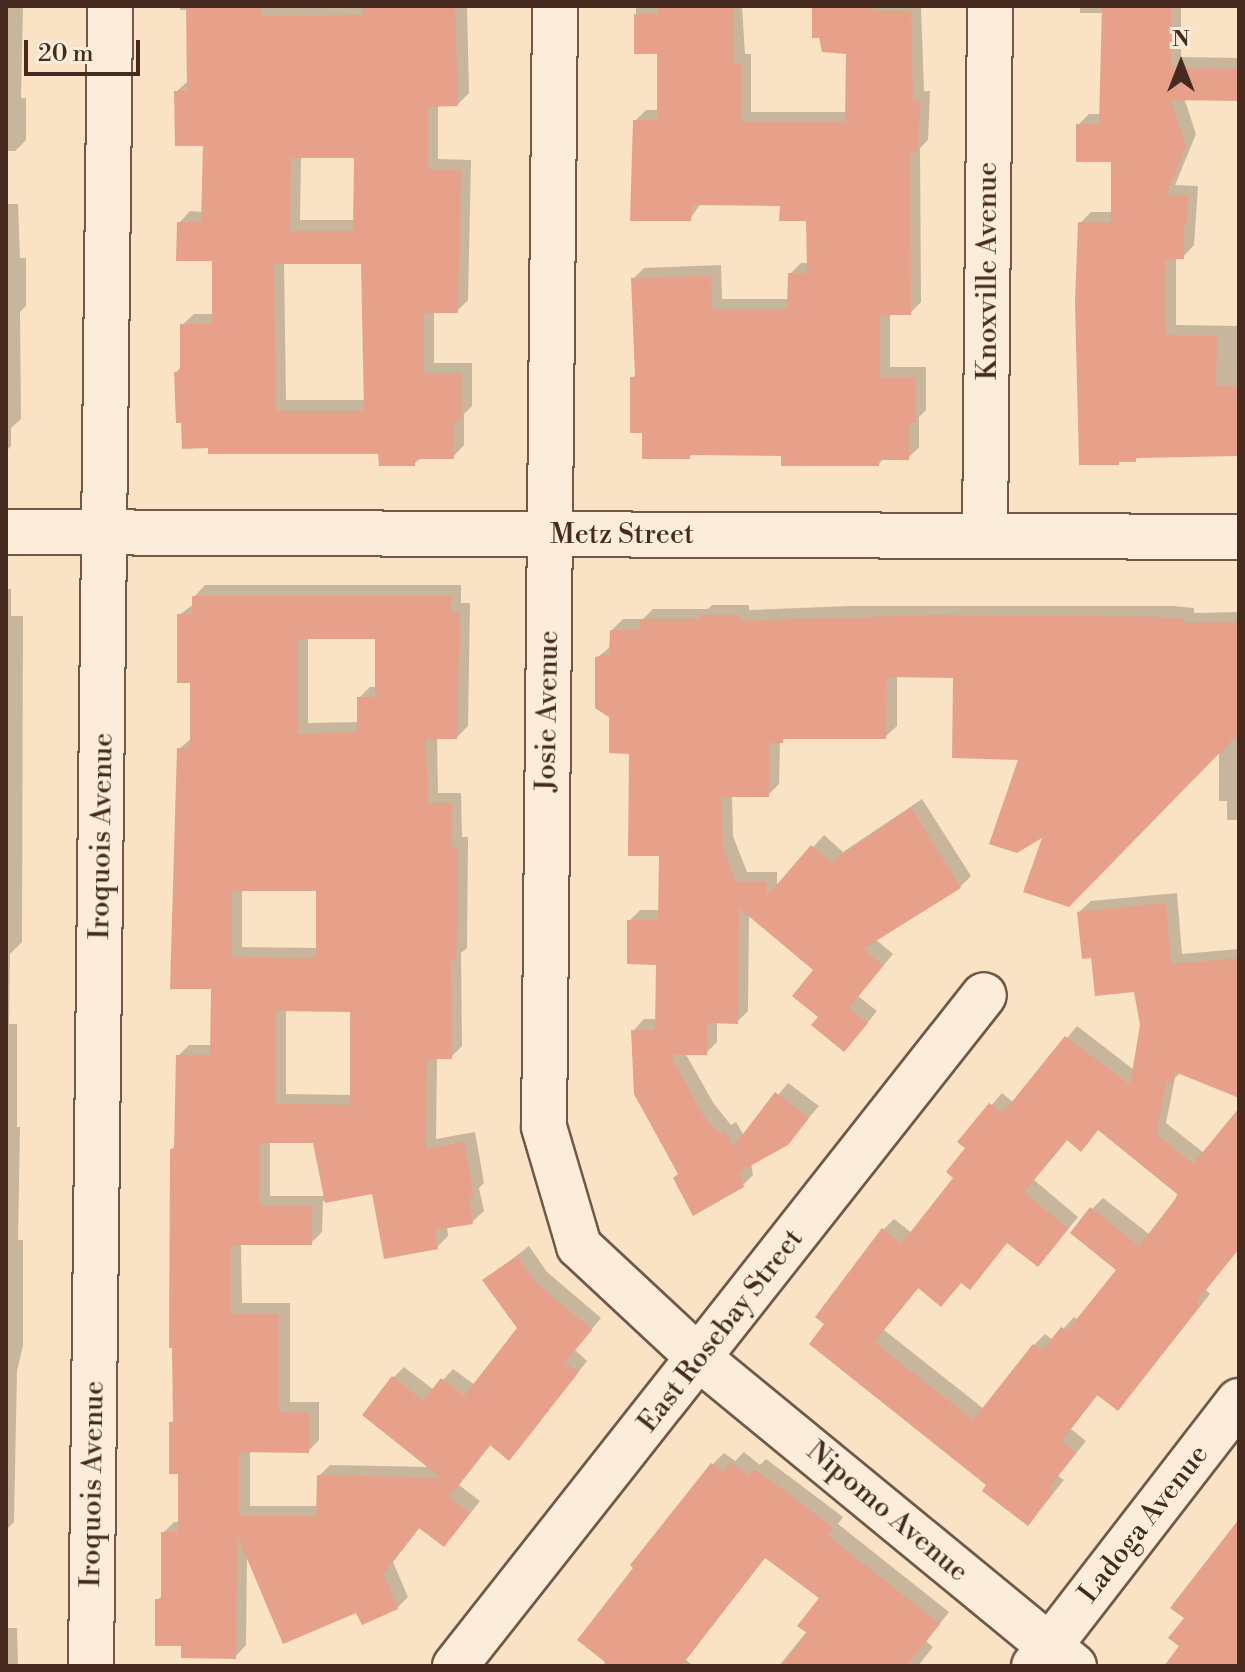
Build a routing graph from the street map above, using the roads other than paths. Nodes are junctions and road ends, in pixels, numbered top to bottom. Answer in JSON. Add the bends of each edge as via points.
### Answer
{"nodes":[{"id":1,"x":110,"y":6,"type":"edge"},
{"id":2,"x":555,"y":6,"type":"edge"},
{"id":3,"x":990,"y":6,"type":"edge"},
{"id":4,"x":6,"y":532,"type":"edge"},
{"id":5,"x":106,"y":533,"type":"junction"},
{"id":6,"x":550,"y":534,"type":"junction"},
{"id":7,"x":985,"y":536,"type":"junction"},
{"id":8,"x":1239,"y":537,"type":"edge"},
{"id":9,"x":984,"y":995,"type":"dead end"},
{"id":10,"x":700,"y":1359,"type":"junction"},
{"id":11,"x":1239,"y":1401,"type":"edge"},
{"id":12,"x":1053,"y":1659,"type":"edge"},
{"id":13,"x":91,"y":1666,"type":"edge"},
{"id":14,"x":455,"y":1666,"type":"edge"}],
"edges":[{"from":1,"to":5,"type":"street","name":"Iroquois Avenue"},
{"from":2,"to":6,"type":"street","name":"Josie Avenue"},
{"from":3,"to":7,"type":"street","name":"Knoxville Avenue"},
{"from":4,"to":5,"type":"street","name":"Metz Street"},
{"from":5,"to":6,"type":"street","name":"Metz Street"},
{"from":5,"to":13,"type":"street","name":"Iroquois Avenue"},
{"from":6,"to":7,"type":"street","name":"Metz Street"},
{"from":6,"to":10,"type":"street","name":"Josie Avenue","via":[[544,1127],[579,1246]]},
{"from":7,"to":8,"type":"street","name":"Metz Street"},
{"from":9,"to":10,"type":"street","name":"East Rosebay Street"},
{"from":10,"to":12,"type":"street","name":"Nipomo Avenue"},
{"from":10,"to":14,"type":"street","name":"East Rosebay Street"},
{"from":11,"to":12,"type":"street","name":"Ladoga Avenue"}]}
